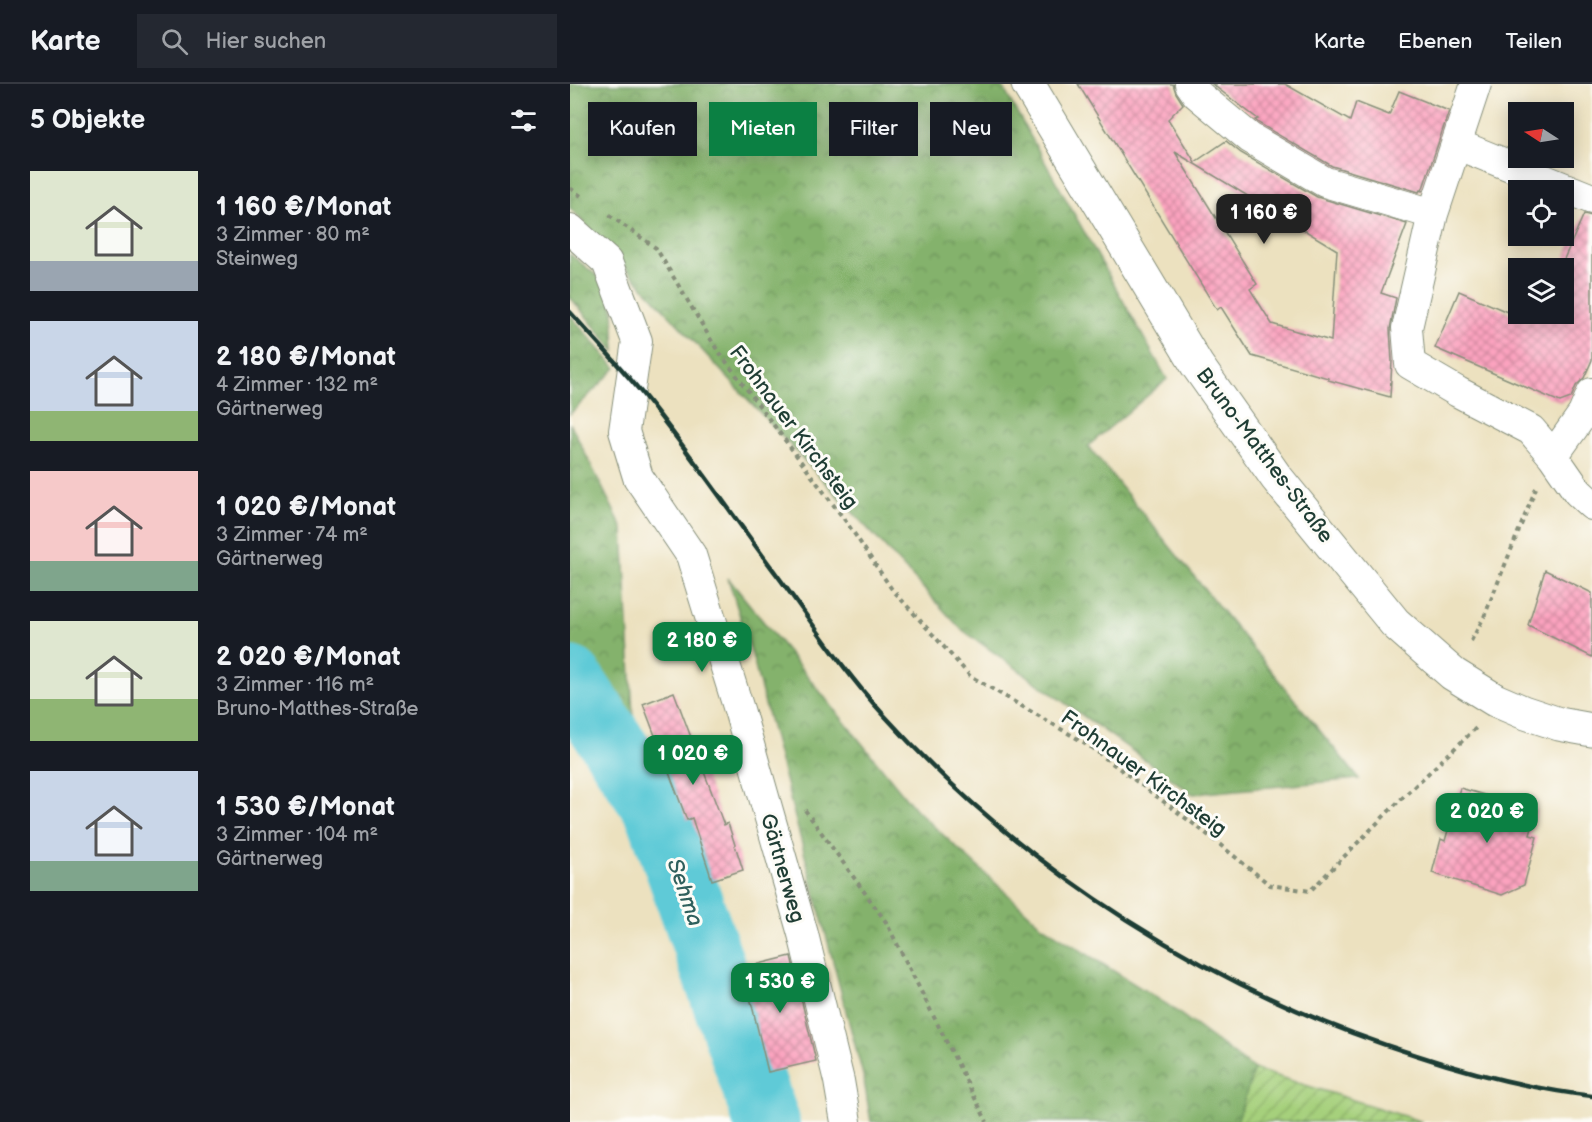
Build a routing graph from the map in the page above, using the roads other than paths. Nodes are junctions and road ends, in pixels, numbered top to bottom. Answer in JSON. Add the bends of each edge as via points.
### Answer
{"nodes":[{"id":1,"x":1028,"y":84,"type":"edge"},
{"id":2,"x":1190,"y":84,"type":"edge"},
{"id":3,"x":1476,"y":84,"type":"edge"},
{"id":4,"x":1456,"y":144,"type":"junction"},
{"id":5,"x":1592,"y":199,"type":"edge"},
{"id":6,"x":1433,"y":214,"type":"junction"},
{"id":7,"x":570,"y":229,"type":"edge"},
{"id":8,"x":1592,"y":393,"type":"edge"},
{"id":9,"x":1553,"y":456,"type":"junction"},
{"id":10,"x":1592,"y":504,"type":"edge"},
{"id":11,"x":1592,"y":730,"type":"edge"},
{"id":12,"x":846,"y":1122,"type":"edge"}],
"edges":[{"from":1,"to":11,"type":"main road","name":"Bruno-Matthes-Straße","via":[[1197,365],[1276,477],[1395,623],[1453,674],[1495,700],[1559,724]]},
{"from":2,"to":6,"type":"street","via":[[1250,138],[1325,182]]},
{"from":3,"to":4,"type":"street"},
{"from":4,"to":5,"type":"street"},
{"from":4,"to":6,"type":"street"},
{"from":6,"to":9,"type":"street","via":[[1407,328],[1410,364],[1531,430]]},
{"from":7,"to":12,"type":"street","name":"Gärtnerweg","via":[[607,262],[637,341],[624,430],[638,477],[691,555],[802,934]]},
{"from":8,"to":9,"type":"street","via":[[1583,414]]},
{"from":9,"to":10,"type":"street","via":[[1578,492]]}]}
